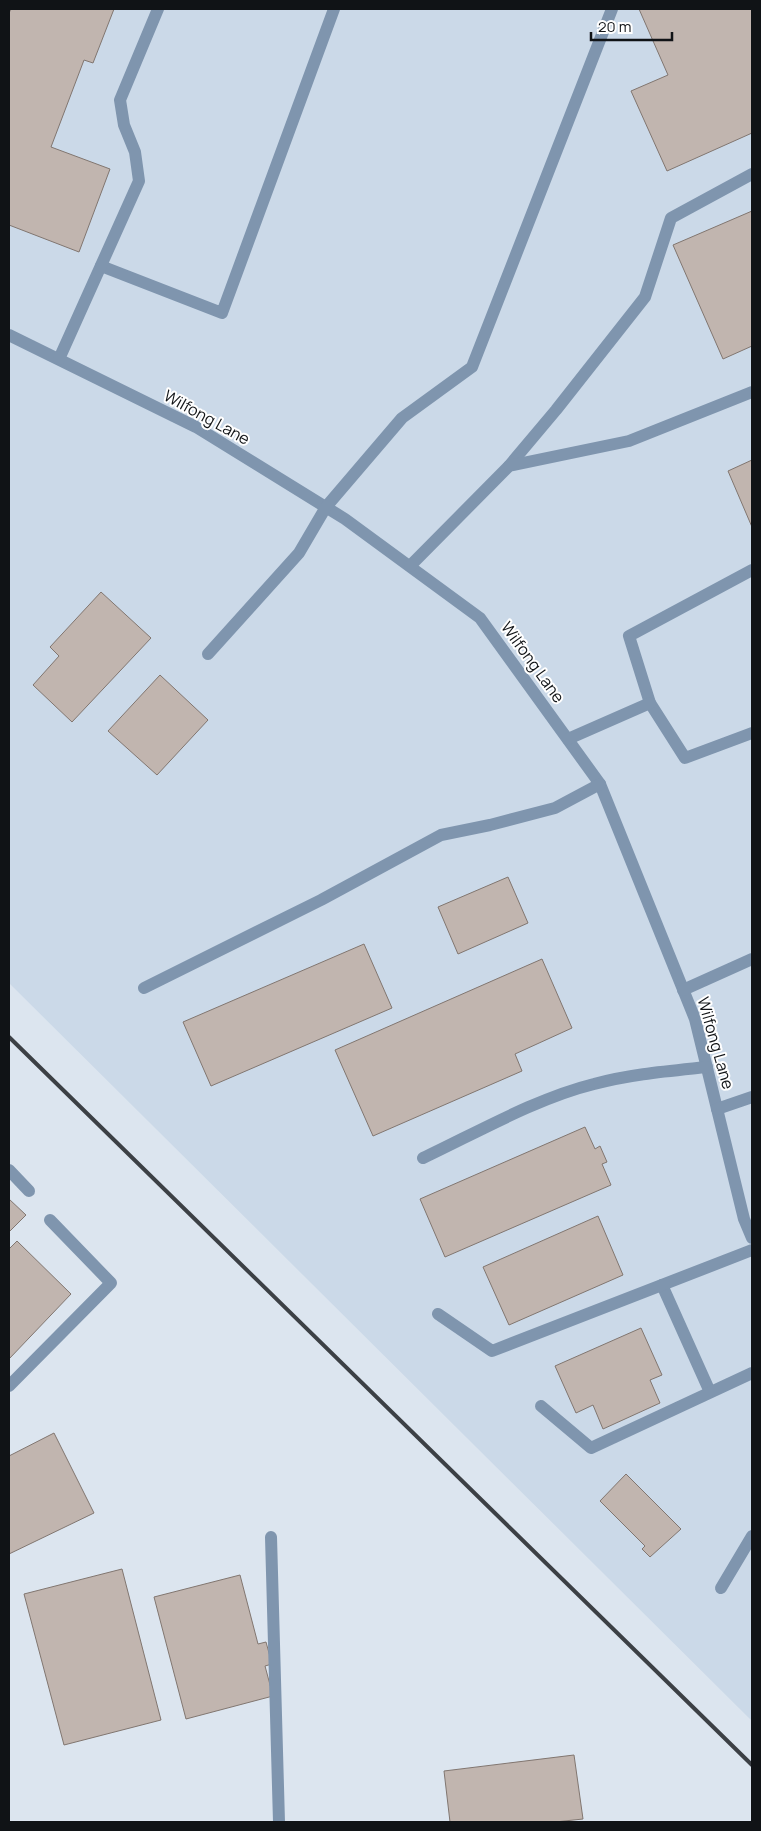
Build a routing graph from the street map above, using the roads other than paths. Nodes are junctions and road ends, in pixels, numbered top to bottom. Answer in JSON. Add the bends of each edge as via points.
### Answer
{"nodes":[{"id":1,"x":158,"y":9,"type":"edge"},
{"id":2,"x":334,"y":9,"type":"edge"},
{"id":3,"x":612,"y":9,"type":"edge"},
{"id":4,"x":752,"y":174,"type":"edge"},
{"id":5,"x":101,"y":266,"type":"junction"},
{"id":6,"x":9,"y":335,"type":"edge"},
{"id":7,"x":58,"y":359,"type":"junction"},
{"id":8,"x":752,"y":392,"type":"edge"},
{"id":9,"x":509,"y":466,"type":"junction"},
{"id":10,"x":326,"y":507,"type":"junction"},
{"id":11,"x":410,"y":566,"type":"junction"},
{"id":12,"x":752,"y":570,"type":"edge"},
{"id":13,"x":208,"y":654,"type":"dead end"},
{"id":14,"x":650,"y":703,"type":"junction"},
{"id":15,"x":752,"y":733,"type":"edge"},
{"id":16,"x":568,"y":739,"type":"junction"},
{"id":17,"x":600,"y":784,"type":"junction"},
{"id":18,"x":752,"y":959,"type":"edge"},
{"id":19,"x":144,"y":988,"type":"dead end"},
{"id":20,"x":683,"y":990,"type":"junction"},
{"id":21,"x":707,"y":1066,"type":"junction"},
{"id":22,"x":752,"y":1096,"type":"edge"},
{"id":23,"x":717,"y":1109,"type":"junction"},
{"id":24,"x":423,"y":1158,"type":"dead end"},
{"id":25,"x":9,"y":1170,"type":"edge"},
{"id":26,"x":29,"y":1191,"type":"dead end"},
{"id":27,"x":50,"y":1220,"type":"dead end"},
{"id":28,"x":752,"y":1238,"type":"edge"},
{"id":29,"x":752,"y":1250,"type":"edge"},
{"id":30,"x":662,"y":1285,"type":"junction"},
{"id":31,"x":438,"y":1314,"type":"dead end"},
{"id":32,"x":752,"y":1373,"type":"edge"},
{"id":33,"x":9,"y":1386,"type":"edge"},
{"id":34,"x":710,"y":1392,"type":"junction"},
{"id":35,"x":541,"y":1406,"type":"dead end"},
{"id":36,"x":752,"y":1536,"type":"edge"},
{"id":37,"x":271,"y":1537,"type":"dead end"},
{"id":38,"x":721,"y":1588,"type":"dead end"},
{"id":39,"x":279,"y":1822,"type":"edge"}],
"edges":[{"from":1,"to":5,"type":"street","via":[[120,100],[124,125],[135,152],[139,181]]},
{"from":2,"to":5,"type":"street","via":[[222,313]]},
{"from":3,"to":10,"type":"street","via":[[472,368],[402,418]]},
{"from":4,"to":9,"type":"street","via":[[671,218],[645,297]]},
{"from":5,"to":7,"type":"street"},
{"from":6,"to":7,"type":"street","name":"Wilfong Lane"},
{"from":7,"to":10,"type":"street","name":"Wilfong Lane","via":[[196,427]]},
{"from":8,"to":9,"type":"street","via":[[629,441]]},
{"from":9,"to":11,"type":"street"},
{"from":10,"to":11,"type":"street","name":"Wilfong Lane"},
{"from":10,"to":13,"type":"street","via":[[299,553]]},
{"from":11,"to":16,"type":"street","name":"Wilfong Lane","via":[[480,618]]},
{"from":12,"to":14,"type":"street","via":[[629,636]]},
{"from":14,"to":15,"type":"street","via":[[684,758]]},
{"from":14,"to":16,"type":"street"},
{"from":16,"to":17,"type":"street","name":"Wilfong Lane"},
{"from":17,"to":19,"type":"street","via":[[556,808],[441,835],[321,900]]},
{"from":17,"to":20,"type":"street","name":"Wilfong Lane"},
{"from":18,"to":20,"type":"street"},
{"from":20,"to":21,"type":"street","name":"Wilfong Lane","via":[[695,1019]]},
{"from":21,"to":23,"type":"street","name":"Wilfong Lane"},
{"from":21,"to":24,"type":"street","via":[[639,1074],[592,1084],[539,1104]]},
{"from":22,"to":23,"type":"street"},
{"from":23,"to":28,"type":"street","name":"Wilfong Lane"},
{"from":25,"to":26,"type":"street"},
{"from":27,"to":33,"type":"street","via":[[111,1283]]},
{"from":29,"to":30,"type":"street"},
{"from":30,"to":31,"type":"street","via":[[492,1351]]},
{"from":30,"to":34,"type":"street"},
{"from":32,"to":34,"type":"street"},
{"from":34,"to":35,"type":"street","via":[[590,1448]]},
{"from":36,"to":38,"type":"street"},
{"from":37,"to":39,"type":"street"}]}
